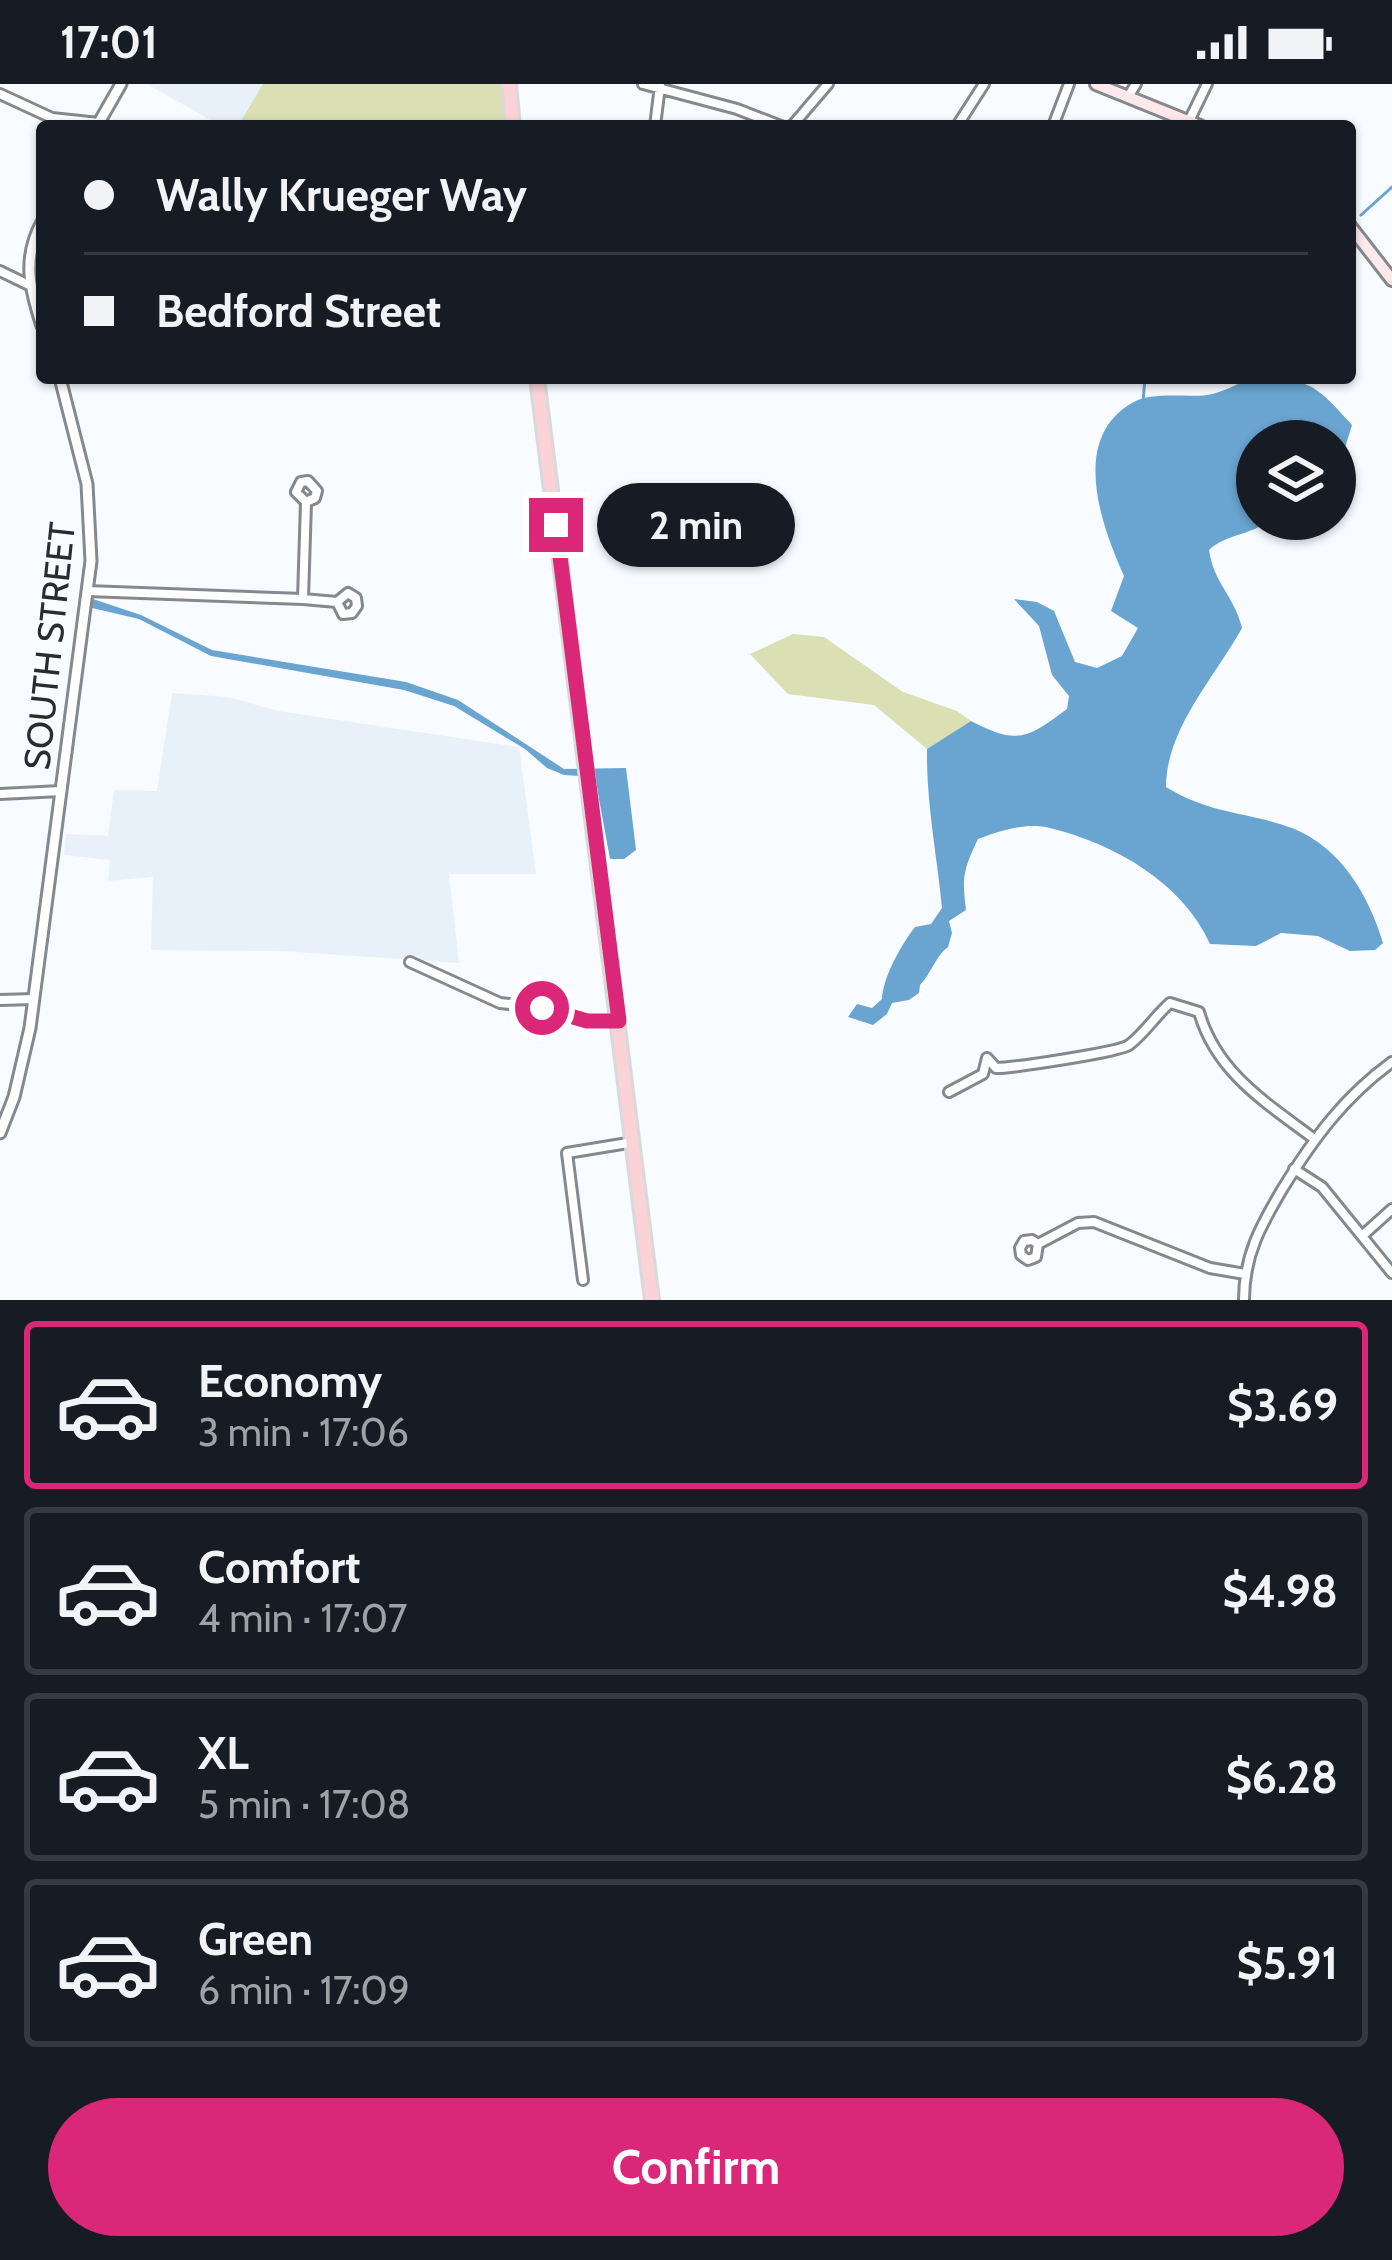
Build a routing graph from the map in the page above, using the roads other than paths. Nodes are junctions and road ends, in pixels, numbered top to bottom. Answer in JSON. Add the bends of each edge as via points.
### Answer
{"nodes":[{"id":1,"x":122,"y":84,"type":"edge"},
{"id":2,"x":509,"y":84,"type":"edge"},
{"id":3,"x":643,"y":84,"type":"edge"},
{"id":4,"x":828,"y":84,"type":"edge"},
{"id":5,"x":984,"y":84,"type":"edge"},
{"id":6,"x":1069,"y":84,"type":"edge"},
{"id":7,"x":1096,"y":84,"type":"edge"},
{"id":8,"x":1136,"y":84,"type":"edge"},
{"id":9,"x":1207,"y":84,"type":"edge"},
{"id":10,"x":660,"y":86,"type":"edge"},
{"id":11,"x":0,"y":94,"type":"edge"},
{"id":12,"x":1128,"y":97,"type":"junction"},
{"id":13,"x":65,"y":120,"type":"edge"},
{"id":14,"x":101,"y":120,"type":"edge"},
{"id":15,"x":512,"y":120,"type":"edge"},
{"id":16,"x":656,"y":120,"type":"edge"},
{"id":17,"x":765,"y":120,"type":"edge"},
{"id":18,"x":796,"y":120,"type":"edge"},
{"id":19,"x":961,"y":120,"type":"edge"},
{"id":20,"x":1055,"y":120,"type":"edge"},
{"id":21,"x":1187,"y":120,"type":"edge"},
{"id":22,"x":1196,"y":120,"type":"edge"},
{"id":23,"x":36,"y":234,"type":"edge"},
{"id":24,"x":1356,"y":234,"type":"edge"},
{"id":25,"x":21,"y":262,"type":"junction"},
{"id":26,"x":2,"y":271,"type":"edge"},
{"id":27,"x":1392,"y":280,"type":"edge"},
{"id":28,"x":31,"y":286,"type":"junction"},
{"id":29,"x":36,"y":304,"type":"edge"},
{"id":30,"x":62,"y":384,"type":"edge"},
{"id":31,"x":538,"y":384,"type":"edge"},
{"id":32,"x":306,"y":502,"type":"dead end"},
{"id":33,"x":87,"y":591,"type":"junction"},
{"id":34,"x":303,"y":599,"type":"junction"},
{"id":35,"x":337,"y":602,"type":"dead end"},
{"id":36,"x":61,"y":791,"type":"junction"},
{"id":37,"x":0,"y":794,"type":"edge"},
{"id":38,"x":410,"y":962,"type":"dead end"},
{"id":39,"x":34,"y":999,"type":"junction"},
{"id":40,"x":0,"y":1000,"type":"edge"},
{"id":41,"x":619,"y":1021,"type":"junction"},
{"id":42,"x":1392,"y":1061,"type":"edge"},
{"id":43,"x":949,"y":1092,"type":"dead end"},
{"id":44,"x":0,"y":1133,"type":"edge"},
{"id":45,"x":1313,"y":1138,"type":"junction"},
{"id":46,"x":634,"y":1142,"type":"junction"},
{"id":47,"x":1294,"y":1168,"type":"junction"},
{"id":48,"x":1392,"y":1209,"type":"edge"},
{"id":49,"x":1362,"y":1236,"type":"junction"},
{"id":50,"x":1038,"y":1244,"type":"dead end"},
{"id":51,"x":1392,"y":1273,"type":"edge"},
{"id":52,"x":1245,"y":1274,"type":"junction"},
{"id":53,"x":583,"y":1280,"type":"dead end"},
{"id":54,"x":652,"y":1300,"type":"edge"},
{"id":55,"x":1244,"y":1300,"type":"edge"}],
"edges":[{"from":1,"to":14,"type":"street"},
{"from":2,"to":15,"type":"main road"},
{"from":3,"to":10,"type":"street"},
{"from":4,"to":18,"type":"street"},
{"from":5,"to":19,"type":"street"},
{"from":6,"to":20,"type":"street"},
{"from":7,"to":12,"type":"main road"},
{"from":8,"to":12,"type":"street"},
{"from":9,"to":22,"type":"street"},
{"from":10,"to":16,"type":"street"},
{"from":10,"to":17,"type":"street"},
{"from":11,"to":13,"type":"street"},
{"from":12,"to":21,"type":"main road"},
{"from":23,"to":25,"type":"street"},
{"from":24,"to":27,"type":"main road"},
{"from":25,"to":26,"type":"street"},
{"from":25,"to":28,"type":"street"},
{"from":26,"to":28,"type":"street"},
{"from":28,"to":29,"type":"street"},
{"from":30,"to":33,"type":"street","name":"SOUTH STREET","via":[[89,500]]},
{"from":31,"to":41,"type":"main road"},
{"from":32,"to":34,"type":"street"},
{"from":33,"to":34,"type":"street"},
{"from":33,"to":36,"type":"street","name":"SOUTH STREET"},
{"from":34,"to":35,"type":"street"},
{"from":36,"to":37,"type":"street"},
{"from":36,"to":39,"type":"street","name":"SOUTH STREET"},
{"from":38,"to":41,"type":"street","via":[[500,1003]]},
{"from":39,"to":40,"type":"street"},
{"from":39,"to":44,"type":"street","name":"SOUTH STREET"},
{"from":41,"to":46,"type":"main road"},
{"from":42,"to":45,"type":"street"},
{"from":43,"to":45,"type":"street","via":[[983,1074],[987,1058],[996,1068],[1017,1068],[1118,1052],[1171,1003],[1199,1012],[1228,1069]]},
{"from":45,"to":47,"type":"street"},
{"from":46,"to":53,"type":"street","via":[[567,1153]]},
{"from":46,"to":54,"type":"main road"},
{"from":47,"to":49,"type":"street","via":[[1322,1187]]},
{"from":47,"to":52,"type":"street","via":[[1258,1228]]},
{"from":48,"to":49,"type":"street"},
{"from":49,"to":51,"type":"street"},
{"from":50,"to":52,"type":"street","via":[[1094,1222]]},
{"from":52,"to":55,"type":"street"}]}
